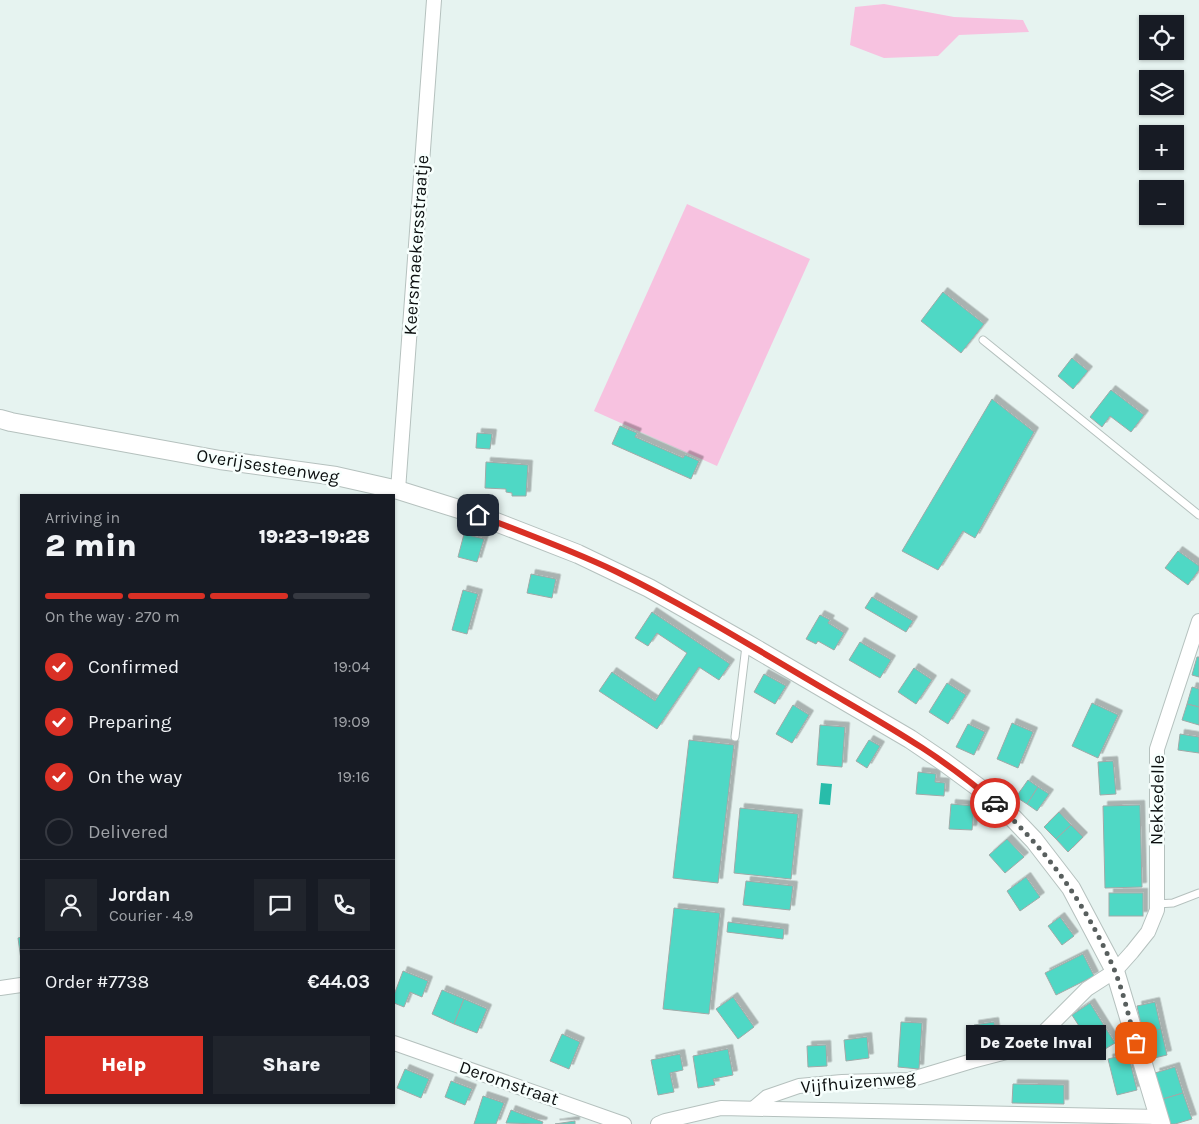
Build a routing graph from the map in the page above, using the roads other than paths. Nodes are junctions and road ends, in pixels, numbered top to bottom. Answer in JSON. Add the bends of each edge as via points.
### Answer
{"nodes":[{"id":1,"x":434,"y":0,"type":"edge"},
{"id":2,"x":983,"y":340,"type":"dead end"},
{"id":3,"x":0,"y":419,"type":"edge"},
{"id":4,"x":398,"y":490,"type":"junction"},
{"id":5,"x":1199,"y":515,"type":"edge"},
{"id":6,"x":1199,"y":621,"type":"edge"},
{"id":7,"x":746,"y":643,"type":"junction"},
{"id":8,"x":735,"y":737,"type":"dead end"},
{"id":9,"x":1199,"y":893,"type":"edge"},
{"id":10,"x":1156,"y":904,"type":"junction"},
{"id":11,"x":1114,"y":971,"type":"junction"},
{"id":12,"x":20,"y":985,"type":"edge"},
{"id":13,"x":0,"y":988,"type":"edge"},
{"id":14,"x":395,"y":1042,"type":"edge"},
{"id":15,"x":754,"y":1108,"type":"junction"},
{"id":16,"x":1160,"y":1121,"type":"edge"},
{"id":17,"x":624,"y":1124,"type":"edge"},
{"id":18,"x":658,"y":1124,"type":"edge"}],
"edges":[{"from":1,"to":4,"type":"street","name":"Keersmaekersstraatje"},
{"from":2,"to":5,"type":"lane"},
{"from":3,"to":4,"type":"street","name":"Overijsesteenweg","via":[[211,458],[336,476]]},
{"from":4,"to":7,"type":"street","name":"Overijsesteenweg","via":[[478,515],[578,554],[648,588]]},
{"from":6,"to":10,"type":"street","name":"Nekkedelle","via":[[1156,749]]},
{"from":7,"to":8,"type":"lane"},
{"from":7,"to":11,"type":"street","name":"Overijsesteenweg","via":[[930,753],[978,787],[1012,817],[1071,888]]},
{"from":9,"to":10,"type":"lane","via":[[1173,903]]},
{"from":10,"to":11,"type":"street","name":"Nekkedelle","via":[[1157,910],[1148,932]]},
{"from":11,"to":15,"type":"street","name":"Vijfhuizenweg","via":[[1087,989],[1037,1039],[1018,1049],[909,1080],[798,1086],[768,1097]]},
{"from":11,"to":16,"type":"street","name":"Overijsesteenweg"},
{"from":12,"to":13,"type":"street"},
{"from":14,"to":17,"type":"street","name":"Deromstraat"},
{"from":15,"to":16,"type":"street"},
{"from":15,"to":18,"type":"street","via":[[721,1108]]}]}
